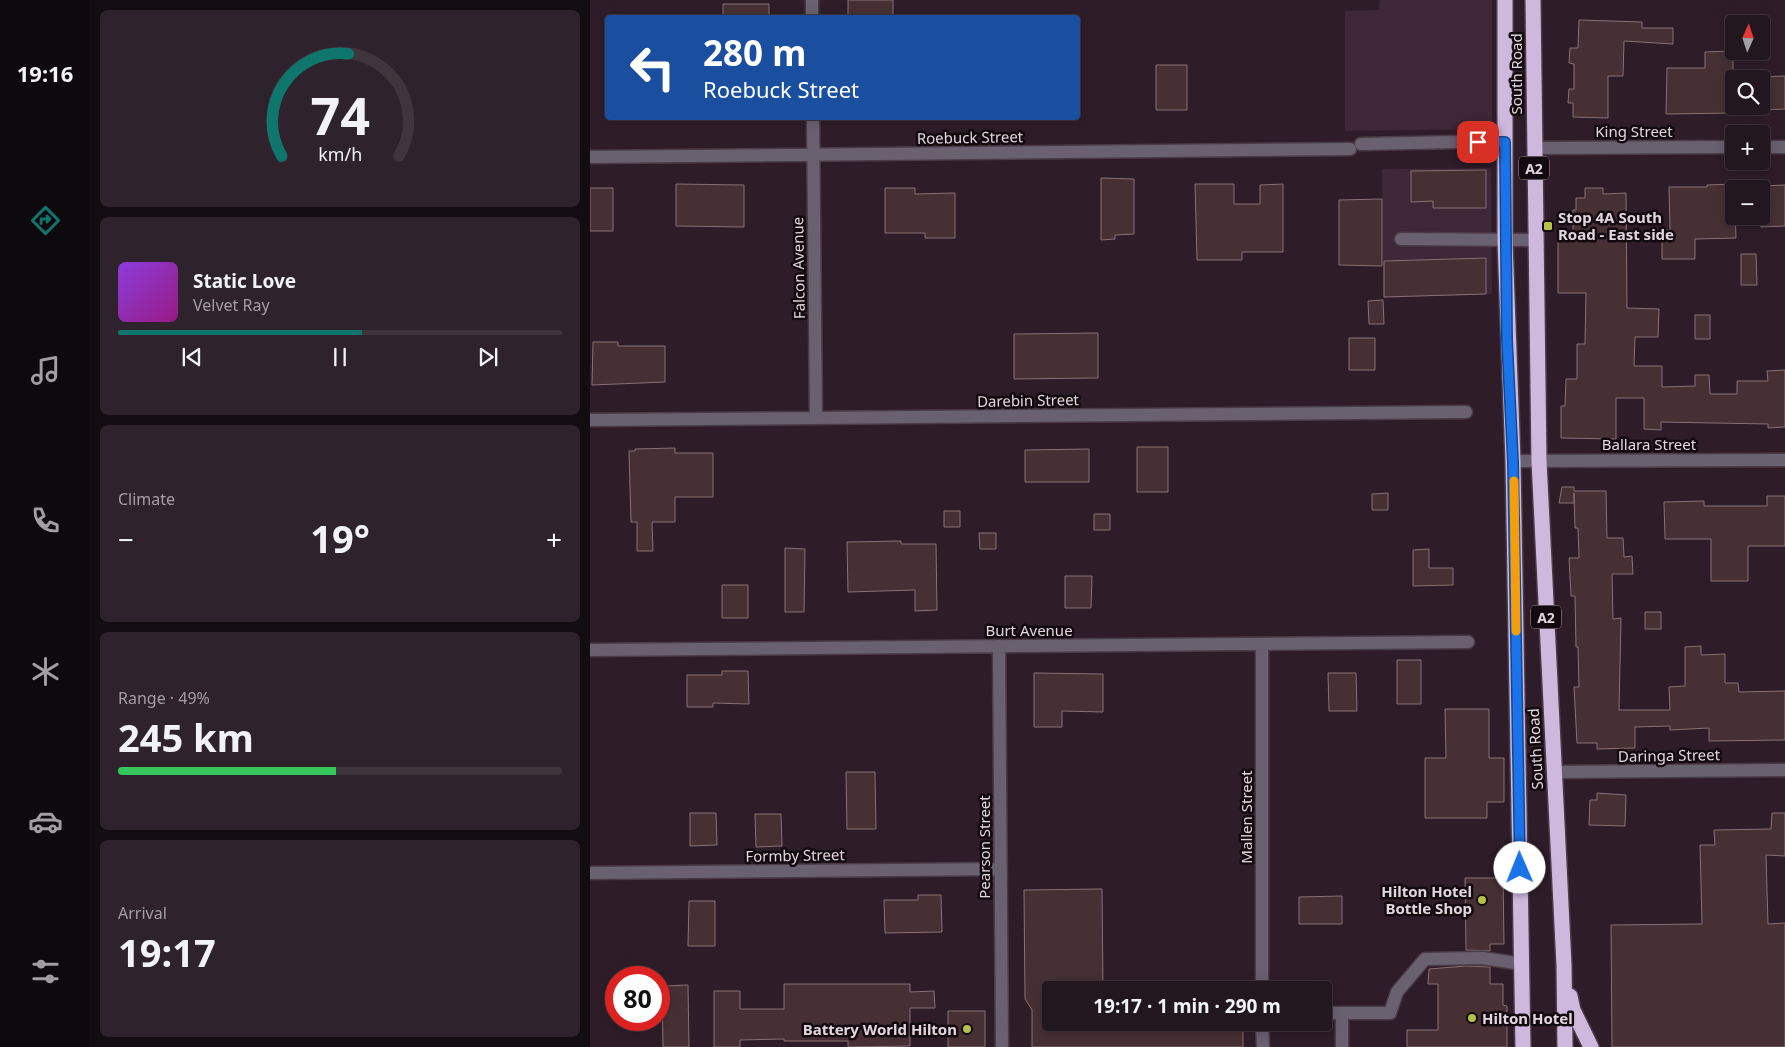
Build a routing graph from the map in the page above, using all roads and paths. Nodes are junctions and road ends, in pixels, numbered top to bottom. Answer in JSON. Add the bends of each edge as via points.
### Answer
{"nodes":[{"id":1,"x":812,"y":0,"type":"edge"},
{"id":2,"x":1505,"y":0,"type":"edge"},
{"id":3,"x":1533,"y":0,"type":"edge"},
{"id":4,"x":812,"y":15,"type":"edge"},
{"id":5,"x":813,"y":120,"type":"edge"},
{"id":6,"x":1505,"y":142,"type":"junction"},
{"id":7,"x":1725,"y":147,"type":"edge"},
{"id":8,"x":1770,"y":147,"type":"edge"},
{"id":9,"x":1785,"y":147,"type":"edge"},
{"id":10,"x":1534,"y":148,"type":"junction"},
{"id":11,"x":813,"y":155,"type":"junction"},
{"id":12,"x":590,"y":157,"type":"edge"},
{"id":13,"x":1401,"y":240,"type":"dead end"},
{"id":14,"x":1535,"y":240,"type":"junction"},
{"id":15,"x":1505,"y":241,"type":"junction"},
{"id":16,"x":1466,"y":412,"type":"dead end"},
{"id":17,"x":816,"y":418,"type":"junction"},
{"id":18,"x":590,"y":420,"type":"edge"},
{"id":19,"x":1785,"y":460,"type":"edge"},
{"id":20,"x":1539,"y":461,"type":"junction"},
{"id":21,"x":1513,"y":462,"type":"junction"},
{"id":22,"x":1468,"y":642,"type":"dead end"},
{"id":23,"x":1262,"y":644,"type":"junction"},
{"id":24,"x":999,"y":646,"type":"junction"},
{"id":25,"x":590,"y":650,"type":"edge"},
{"id":26,"x":1785,"y":770,"type":"edge"},
{"id":27,"x":1554,"y":772,"type":"junction"},
{"id":28,"x":1000,"y":869,"type":"junction"},
{"id":29,"x":590,"y":873,"type":"edge"},
{"id":30,"x":1522,"y":964,"type":"junction"},
{"id":31,"x":1564,"y":965,"type":"junction"},
{"id":32,"x":1262,"y":981,"type":"edge"},
{"id":33,"x":1332,"y":1013,"type":"edge"},
{"id":34,"x":1342,"y":1013,"type":"junction"},
{"id":35,"x":1262,"y":1031,"type":"edge"},
{"id":36,"x":1002,"y":1047,"type":"edge"},
{"id":37,"x":1262,"y":1047,"type":"edge"},
{"id":38,"x":1342,"y":1047,"type":"edge"},
{"id":39,"x":1523,"y":1047,"type":"edge"},
{"id":40,"x":1566,"y":1047,"type":"edge"},
{"id":41,"x":1591,"y":1047,"type":"edge"}],
"edges":[{"from":1,"to":4,"type":"street"},
{"from":2,"to":6,"type":"highway","name":"South Road","number":"A2"},
{"from":3,"to":10,"type":"highway","name":"South Road","number":"A2"},
{"from":5,"to":11,"type":"street","name":"Falcon Avenue"},
{"from":6,"to":11,"type":"street","name":"Roebuck Street"},
{"from":6,"to":15,"type":"highway","name":"South Road","number":"A2"},
{"from":7,"to":10,"type":"street","name":"King Street"},
{"from":8,"to":9,"type":"street"},
{"from":10,"to":14,"type":"highway","name":"South Road","number":"A2"},
{"from":11,"to":12,"type":"street","name":"Roebuck Street"},
{"from":11,"to":17,"type":"street","name":"Falcon Avenue"},
{"from":13,"to":15,"type":"street"},
{"from":14,"to":15,"type":"street"},
{"from":14,"to":20,"type":"highway","name":"South Road","number":"A2"},
{"from":15,"to":21,"type":"highway","name":"South Road","number":"A2"},
{"from":16,"to":17,"type":"street","name":"Darebin Street"},
{"from":17,"to":18,"type":"street","name":"Darebin Street"},
{"from":19,"to":20,"type":"street","name":"Ballara Street"},
{"from":20,"to":21,"type":"street","name":"Ballara Street"},
{"from":20,"to":27,"type":"highway","name":"South Road","number":"A2"},
{"from":21,"to":30,"type":"highway","name":"South Road","number":"A2"},
{"from":22,"to":23,"type":"street","name":"Burt Avenue"},
{"from":23,"to":24,"type":"street","name":"Burt Avenue"},
{"from":23,"to":32,"type":"street","name":"Mallen Street"},
{"from":24,"to":25,"type":"street","name":"Burt Avenue"},
{"from":24,"to":28,"type":"street","name":"Pearson Street"},
{"from":26,"to":27,"type":"street","name":"Daringa Street"},
{"from":27,"to":31,"type":"highway","name":"South Road","number":"A2"},
{"from":28,"to":29,"type":"street","name":"Formby Street"},
{"from":28,"to":36,"type":"street","name":"Pearson Street"},
{"from":30,"to":34,"type":"street","via":[[1482,958],[1424,959],[1397,992],[1390,1012]]},
{"from":30,"to":39,"type":"highway","name":"South Road","number":"A2"},
{"from":31,"to":40,"type":"highway","name":"South Road","number":"A2"},
{"from":31,"to":41,"type":"highway","via":[[1573,1010]]},
{"from":33,"to":34,"type":"street"},
{"from":34,"to":38,"type":"street"},
{"from":35,"to":37,"type":"street"}]}
